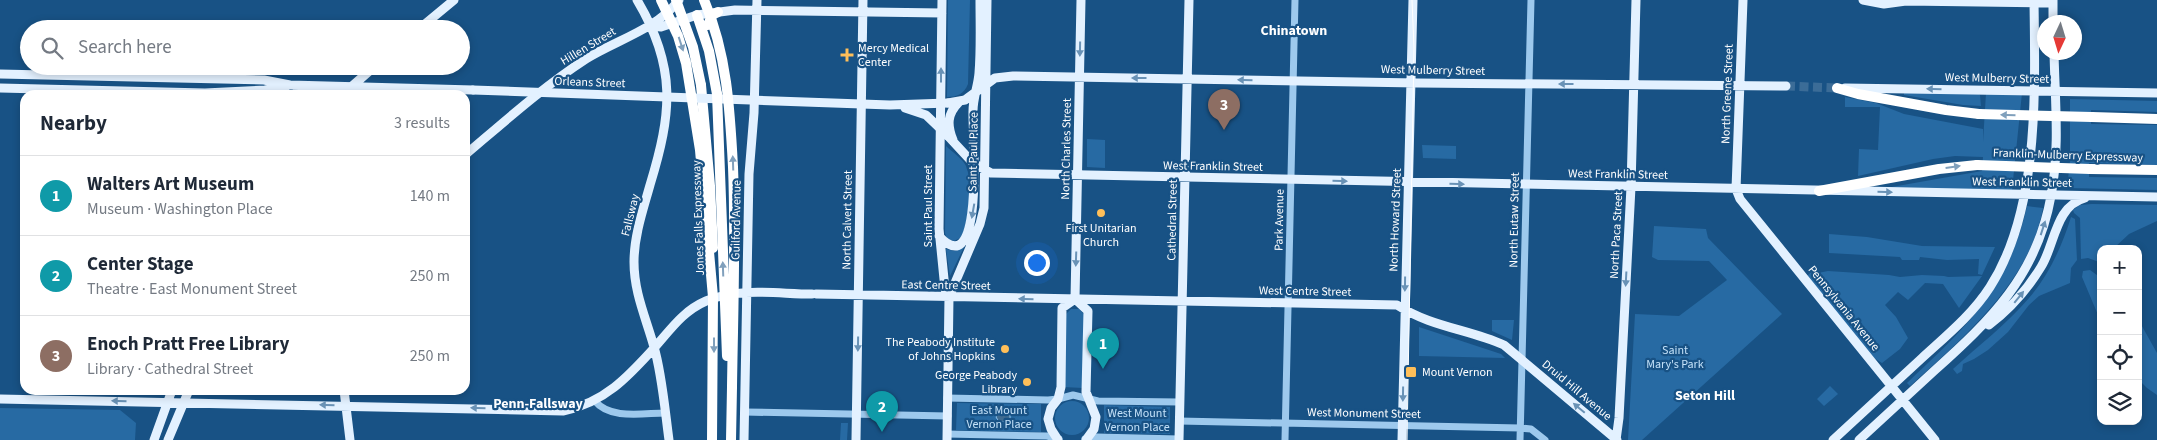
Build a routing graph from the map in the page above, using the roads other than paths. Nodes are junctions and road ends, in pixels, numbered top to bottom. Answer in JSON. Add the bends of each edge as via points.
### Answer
{"nodes":[{"id":1,"x":454,"y":0,"type":"edge"},
{"id":2,"x":637,"y":0,"type":"edge"},
{"id":3,"x":661,"y":0,"type":"edge"},
{"id":4,"x":677,"y":0,"type":"edge"},
{"id":5,"x":704,"y":0,"type":"edge"},
{"id":6,"x":757,"y":0,"type":"edge"},
{"id":7,"x":863,"y":0,"type":"edge"},
{"id":8,"x":942,"y":0,"type":"edge"},
{"id":9,"x":980,"y":0,"type":"edge"},
{"id":10,"x":987,"y":0,"type":"edge"},
{"id":11,"x":1081,"y":0,"type":"edge"},
{"id":12,"x":1189,"y":0,"type":"edge"},
{"id":13,"x":1295,"y":0,"type":"edge"},
{"id":14,"x":1413,"y":0,"type":"edge"},
{"id":15,"x":1531,"y":0,"type":"edge"},
{"id":16,"x":1636,"y":0,"type":"edge"},
{"id":17,"x":1742,"y":0,"type":"edge"},
{"id":18,"x":1864,"y":0,"type":"edge"},
{"id":19,"x":1904,"y":1,"type":"edge"},
{"id":20,"x":2034,"y":2,"type":"edge"},
{"id":21,"x":2053,"y":2,"type":"edge"},
{"id":22,"x":757,"y":10,"type":"junction"},
{"id":23,"x":718,"y":12,"type":"junction"},
{"id":24,"x":863,"y":12,"type":"junction"},
{"id":25,"x":942,"y":12,"type":"junction"},
{"id":26,"x":697,"y":15,"type":"junction"},
{"id":27,"x":2054,"y":15,"type":"edge"},
{"id":28,"x":430,"y":20,"type":"edge"},
{"id":29,"x":651,"y":26,"type":"junction"},
{"id":30,"x":709,"y":51,"type":"junction"},
{"id":31,"x":2054,"y":60,"type":"edge"},
{"id":32,"x":0,"y":74,"type":"edge"},
{"id":33,"x":20,"y":74,"type":"edge"},
{"id":34,"x":44,"y":75,"type":"edge"},
{"id":35,"x":364,"y":75,"type":"edge"},
{"id":36,"x":1079,"y":77,"type":"junction"},
{"id":37,"x":1188,"y":79,"type":"junction"},
{"id":38,"x":1293,"y":81,"type":"junction"},
{"id":39,"x":1410,"y":83,"type":"junction"},
{"id":40,"x":1529,"y":83,"type":"junction"},
{"id":41,"x":987,"y":84,"type":"junction"},
{"id":42,"x":1633,"y":84,"type":"junction"},
{"id":43,"x":291,"y":85,"type":"junction"},
{"id":44,"x":1739,"y":85,"type":"junction"},
{"id":45,"x":351,"y":86,"type":"junction"},
{"id":46,"x":1786,"y":86,"type":"tunnel mouth"},
{"id":47,"x":0,"y":88,"type":"edge"},
{"id":48,"x":1837,"y":88,"type":"joint"},
{"id":49,"x":82,"y":90,"type":"edge"},
{"id":50,"x":265,"y":90,"type":"edge"},
{"id":51,"x":302,"y":90,"type":"edge"},
{"id":52,"x":347,"y":90,"type":"edge"},
{"id":53,"x":2035,"y":91,"type":"junction"},
{"id":54,"x":2055,"y":91,"type":"junction"},
{"id":55,"x":974,"y":93,"type":"junction"},
{"id":56,"x":2157,"y":93,"type":"edge"},
{"id":57,"x":958,"y":102,"type":"junction"},
{"id":58,"x":890,"y":105,"type":"junction"},
{"id":59,"x":986,"y":113,"type":"junction"},
{"id":60,"x":2157,"y":118,"type":"edge"},
{"id":61,"x":950,"y":138,"type":"junction"},
{"id":62,"x":470,"y":151,"type":"edge"},
{"id":63,"x":973,"y":163,"type":"junction"},
{"id":64,"x":2157,"y":170,"type":"edge"},
{"id":65,"x":986,"y":172,"type":"junction"},
{"id":66,"x":1078,"y":176,"type":"junction"},
{"id":67,"x":1186,"y":178,"type":"junction"},
{"id":68,"x":1291,"y":180,"type":"junction"},
{"id":69,"x":1408,"y":183,"type":"junction"},
{"id":70,"x":1526,"y":184,"type":"junction"},
{"id":71,"x":1631,"y":187,"type":"junction"},
{"id":72,"x":1736,"y":189,"type":"junction"},
{"id":73,"x":1819,"y":191,"type":"junction"},
{"id":74,"x":2024,"y":194,"type":"junction"},
{"id":75,"x":2052,"y":195,"type":"junction"},
{"id":76,"x":2094,"y":196,"type":"junction"},
{"id":77,"x":2157,"y":197,"type":"edge"},
{"id":78,"x":939,"y":236,"type":"junction"},
{"id":79,"x":747,"y":292,"type":"junction"},
{"id":80,"x":858,"y":295,"type":"junction"},
{"id":81,"x":713,"y":297,"type":"junction"},
{"id":82,"x":949,"y":297,"type":"junction"},
{"id":83,"x":1075,"y":299,"type":"junction"},
{"id":84,"x":1183,"y":301,"type":"junction"},
{"id":85,"x":1289,"y":303,"type":"junction"},
{"id":86,"x":1405,"y":310,"type":"junction"},
{"id":87,"x":1969,"y":340,"type":"junction"},
{"id":88,"x":655,"y":348,"type":"junction"},
{"id":89,"x":1522,"y":360,"type":"junction"},
{"id":90,"x":1891,"y":386,"type":"junction"},
{"id":91,"x":732,"y":387,"type":"junction"},
{"id":92,"x":170,"y":395,"type":"edge"},
{"id":93,"x":186,"y":395,"type":"edge"},
{"id":94,"x":345,"y":395,"type":"edge"},
{"id":95,"x":0,"y":398,"type":"edge"},
{"id":96,"x":947,"y":398,"type":"junction"},
{"id":97,"x":1058,"y":399,"type":"junction"},
{"id":98,"x":1088,"y":400,"type":"junction"},
{"id":99,"x":1902,"y":400,"type":"junction"},
{"id":100,"x":595,"y":401,"type":"junction"},
{"id":101,"x":168,"y":402,"type":"junction"},
{"id":102,"x":183,"y":402,"type":"junction"},
{"id":103,"x":1180,"y":402,"type":"junction"},
{"id":104,"x":346,"y":405,"type":"junction"},
{"id":105,"x":744,"y":412,"type":"junction"},
{"id":106,"x":665,"y":413,"type":"junction"},
{"id":107,"x":857,"y":414,"type":"junction"},
{"id":108,"x":948,"y":416,"type":"junction"},
{"id":109,"x":1179,"y":421,"type":"junction"},
{"id":110,"x":1286,"y":423,"type":"junction"},
{"id":111,"x":1402,"y":424,"type":"junction"},
{"id":112,"x":1520,"y":428,"type":"junction"},
{"id":113,"x":947,"y":437,"type":"edge"},
{"id":114,"x":1059,"y":439,"type":"edge"},
{"id":115,"x":154,"y":440,"type":"edge"},
{"id":116,"x":168,"y":440,"type":"edge"},
{"id":117,"x":350,"y":440,"type":"edge"},
{"id":118,"x":670,"y":440,"type":"edge"},
{"id":119,"x":712,"y":440,"type":"edge"},
{"id":120,"x":730,"y":440,"type":"edge"},
{"id":121,"x":744,"y":440,"type":"edge"},
{"id":122,"x":856,"y":440,"type":"edge"},
{"id":123,"x":1085,"y":440,"type":"edge"},
{"id":124,"x":1179,"y":440,"type":"edge"},
{"id":125,"x":1285,"y":440,"type":"edge"},
{"id":126,"x":1402,"y":440,"type":"edge"},
{"id":127,"x":1520,"y":440,"type":"edge"},
{"id":128,"x":1545,"y":440,"type":"edge"},
{"id":129,"x":1616,"y":440,"type":"edge"},
{"id":130,"x":1833,"y":440,"type":"edge"},
{"id":131,"x":1859,"y":440,"type":"edge"},
{"id":132,"x":1936,"y":440,"type":"edge"}],
"edges":[{"from":1,"to":28,"type":"main road"},
{"from":2,"to":29,"type":"main road","name":"Fallsway"},
{"from":3,"to":81,"type":"highway","one_way":true,"bridge":true,"via":[[678,36],[690,80],[700,150]]},
{"from":4,"to":29,"type":"main road","name":"Hillen Street"},
{"from":4,"to":81,"type":"highway","name":"Jones Falls Expressway","bridge":true,"via":[[693,47],[702,93],[710,186]]},
{"from":91,"to":5,"type":"highway","one_way":true,"bridge":true,"via":[[734,219],[731,136],[723,57]]},
{"from":6,"to":22,"type":"main road","name":"Guilford Avenue"},
{"from":7,"to":24,"type":"main road","name":"North Calvert Street"},
{"from":8,"to":25,"type":"main road","name":"Saint Paul Street"},
{"from":9,"to":55,"type":"main road","name":"Saint Paul Place","via":[[979,72]]},
{"from":10,"to":41,"type":"main road","name":"Saint Paul Place"},
{"from":11,"to":36,"type":"main road","name":"North Charles Street","one_way":true},
{"from":12,"to":37,"type":"main road","name":"Cathedral Street"},
{"from":13,"to":38,"type":"street","name":"Park Avenue"},
{"from":14,"to":39,"type":"main road","name":"North Howard Street"},
{"from":15,"to":40,"type":"street","name":"North Eutaw Street"},
{"from":16,"to":42,"type":"main road","name":"North Paca Street"},
{"from":17,"to":44,"type":"main road","name":"North Greene Street"},
{"from":18,"to":19,"type":"main road","via":[[1884,4]]},
{"from":19,"to":20,"type":"main road"},
{"from":20,"to":21,"type":"main road"},
{"from":20,"to":53,"type":"main road"},
{"from":21,"to":27,"type":"main road"},
{"from":22,"to":23,"type":"main road"},
{"from":22,"to":24,"type":"main road"},
{"from":22,"to":79,"type":"main road","name":"Guilford Avenue"},
{"from":23,"to":26,"type":"main road"},
{"from":23,"to":30,"type":"highway","via":[[709,22]]},
{"from":24,"to":25,"type":"main road"},
{"from":24,"to":80,"type":"main road","name":"North Calvert Street"},
{"from":78,"to":25,"type":"main road","name":"Saint Paul Street","one_way":true},
{"from":26,"to":29,"type":"main road","via":[[661,27]]},
{"from":26,"to":30,"type":"highway"},
{"from":29,"to":62,"type":"main road","name":"Hillen Street","via":[[602,50],[560,77]]},
{"from":29,"to":88,"type":"main road","name":"Fallsway","via":[[664,63],[668,104],[663,139],[639,225],[634,261],[639,302]]},
{"from":91,"to":30,"type":"highway","one_way":true,"bridge":true,"via":[[725,341],[716,94]]},
{"from":31,"to":54,"type":"main road"},
{"from":32,"to":33,"type":"main road","name":"Orleans Street"},
{"from":34,"to":43,"type":"main road","name":"Orleans Street","via":[[264,80]]},
{"from":35,"to":45,"type":"main road"},
{"from":37,"to":36,"type":"main road","name":"West Mulberry Street","one_way":true},
{"from":36,"to":41,"type":"main road","name":"West Mulberry Street","via":[[1004,76]]},
{"from":36,"to":66,"type":"main road","name":"North Charles Street"},
{"from":38,"to":37,"type":"main road","name":"West Mulberry Street","one_way":true},
{"from":37,"to":67,"type":"main road","name":"Cathedral Street"},
{"from":38,"to":39,"type":"main road","name":"West Mulberry Street"},
{"from":38,"to":68,"type":"street","name":"Park Avenue"},
{"from":39,"to":40,"type":"main road","name":"West Mulberry Street"},
{"from":39,"to":69,"type":"main road","name":"North Howard Street"},
{"from":42,"to":40,"type":"main road","name":"West Mulberry Street","one_way":true},
{"from":40,"to":70,"type":"street","name":"North Eutaw Street"},
{"from":41,"to":55,"type":"main road","name":"Orleans Street"},
{"from":41,"to":59,"type":"main road","name":"Saint Paul Place"},
{"from":42,"to":44,"type":"main road","name":"West Mulberry Street"},
{"from":42,"to":71,"type":"main road","name":"North Paca Street"},
{"from":43,"to":45,"type":"main road","name":"Orleans Street"},
{"from":43,"to":50,"type":"main road","name":"Orleans Street"},
{"from":43,"to":51,"type":"main road"},
{"from":44,"to":46,"type":"main road","name":"West Mulberry Street"},
{"from":44,"to":72,"type":"main road","name":"North Greene Street"},
{"from":45,"to":52,"type":"main road"},
{"from":45,"to":58,"type":"main road","name":"Orleans Street","bridge":true},
{"from":47,"to":49,"type":"main road","name":"Orleans Street"},
{"from":53,"to":48,"type":"main road","name":"West Mulberry Street","one_way":true},
{"from":60,"to":48,"type":"highway","one_way":true,"bridge":true,"via":[[1979,114]]},
{"from":53,"to":54,"type":"main road","name":"West Mulberry Street"},
{"from":53,"to":74,"type":"main road"},
{"from":54,"to":56,"type":"main road","name":"West Mulberry Street"},
{"from":54,"to":75,"type":"main road","via":[[2056,149]]},
{"from":55,"to":57,"type":"main road","name":"Orleans Street"},
{"from":55,"to":59,"type":"main road"},
{"from":55,"to":63,"type":"main road","name":"Saint Paul Place"},
{"from":57,"to":58,"type":"main road","name":"Orleans Street","bridge":true},
{"from":57,"to":61,"type":"main road","via":[[949,118]]},
{"from":58,"to":61,"type":"main road","name":"Orleans Street","bridge":true,"via":[[926,115]]},
{"from":59,"to":65,"type":"main road","name":"Saint Paul Place"},
{"from":61,"to":63,"type":"main road","name":"Orleans Street"},
{"from":63,"to":65,"type":"main road","name":"Orleans Street"},
{"from":63,"to":78,"type":"main road","name":"Saint Paul Place","one_way":true,"via":[[974,204],[965,238],[959,245],[951,246]]},
{"from":73,"to":64,"type":"highway","name":"Franklin-Mulberry Expressway","one_way":true,"bridge":true,"via":[[1977,165]]},
{"from":65,"to":66,"type":"main road","name":"West Franklin Street"},
{"from":65,"to":82,"type":"main road","name":"Saint Paul Place","via":[[982,217]]},
{"from":66,"to":67,"type":"main road","name":"West Franklin Street"},
{"from":66,"to":83,"type":"main road","name":"North Charles Street","one_way":true},
{"from":67,"to":68,"type":"main road","name":"West Franklin Street"},
{"from":67,"to":84,"type":"main road","name":"Cathedral Street"},
{"from":68,"to":69,"type":"main road","name":"West Franklin Street","one_way":true},
{"from":68,"to":85,"type":"street","name":"Park Avenue"},
{"from":69,"to":70,"type":"main road","name":"West Franklin Street","one_way":true},
{"from":69,"to":86,"type":"main road","name":"North Howard Street","one_way":true},
{"from":70,"to":71,"type":"main road","name":"West Franklin Street"},
{"from":70,"to":89,"type":"street","name":"North Eutaw Street"},
{"from":71,"to":72,"type":"main road","name":"West Franklin Street"},
{"from":71,"to":129,"type":"main road","name":"North Paca Street","one_way":true},
{"from":72,"to":73,"type":"main road","name":"West Franklin Street"},
{"from":72,"to":90,"type":"main road","name":"Pennsylvania Avenue","via":[[1745,206]]},
{"from":73,"to":74,"type":"main road","name":"West Franklin Street","one_way":true},
{"from":74,"to":75,"type":"main road","name":"West Franklin Street"},
{"from":74,"to":90,"type":"main road","via":[[2010,249],[1989,288],[1957,326]]},
{"from":75,"to":76,"type":"main road","name":"West Franklin Street"},
{"from":87,"to":75,"type":"main road","one_way":true,"via":[[1990,319],[2022,274],[2037,244]]},
{"from":76,"to":77,"type":"main road","name":"West Franklin Street"},
{"from":87,"to":76,"type":"main road","one_way":true,"via":[[2013,304],[2033,279],[2050,250],[2067,208],[2079,199]]},
{"from":78,"to":82,"type":"main road","name":"Saint Paul Street","via":[[945,289]]},
{"from":79,"to":80,"type":"main road","name":"East Centre Street"},
{"from":79,"to":88,"type":"main road","name":"East Centre Street","via":[[717,297],[696,306],[677,321]]},
{"from":79,"to":105,"type":"main road","name":"Guilford Avenue"},
{"from":80,"to":82,"type":"main road","name":"East Centre Street"},
{"from":80,"to":107,"type":"main road","name":"North Calvert Street","one_way":true},
{"from":81,"to":119,"type":"highway","name":"Jones Falls Expressway","one_way":true,"bridge":true},
{"from":83,"to":82,"type":"main road","name":"East Centre Street","one_way":true},
{"from":82,"to":96,"type":"main road","name":"Saint Paul Street"},
{"from":83,"to":84,"type":"main road","name":"West Centre Street"},
{"from":83,"to":97,"type":"main road","via":[[1063,307]]},
{"from":83,"to":98,"type":"main road","via":[[1088,311]]},
{"from":84,"to":85,"type":"main road","name":"West Centre Street"},
{"from":84,"to":103,"type":"main road","name":"Cathedral Street"},
{"from":85,"to":86,"type":"main road","name":"West Centre Street","via":[[1397,305]]},
{"from":85,"to":110,"type":"street","name":"Park Avenue"},
{"from":86,"to":89,"type":"main road","name":"West Centre Street","via":[[1420,319],[1499,343]]},
{"from":86,"to":111,"type":"main road","name":"North Howard Street","one_way":true},
{"from":87,"to":99,"type":"main road"},
{"from":88,"to":100,"type":"main road","name":"East Centre Street","via":[[610,392]]},
{"from":88,"to":106,"type":"main road","name":"Fallsway"},
{"from":89,"to":112,"type":"street","name":"North Eutaw Street"},
{"from":129,"to":89,"type":"main road","name":"Druid Hill Avenue","one_way":true},
{"from":90,"to":99,"type":"main road","name":"Pennsylvania Avenue"},
{"from":90,"to":130,"type":"main road"},
{"from":91,"to":120,"type":"highway"},
{"from":92,"to":101,"type":"main road"},
{"from":93,"to":102,"type":"main road"},
{"from":94,"to":104,"type":"main road"},
{"from":101,"to":95,"type":"main road","name":"East Centre Street","one_way":true},
{"from":96,"to":97,"type":"street"},
{"from":96,"to":108,"type":"main road","name":"Saint Paul Street"},
{"from":97,"to":98,"type":"street","via":[[1073,395]]},
{"from":97,"to":114,"type":"main road","via":[[1048,419],[1051,430]]},
{"from":98,"to":103,"type":"street"},
{"from":98,"to":123,"type":"main road","via":[[1096,416],[1094,429]]},
{"from":99,"to":131,"type":"main road"},
{"from":99,"to":132,"type":"main road","name":"Pennsylvania Avenue"},
{"from":100,"to":104,"type":"main road","name":"East Centre Street","one_way":true,"via":[[563,411]]},
{"from":100,"to":106,"type":"street","via":[[613,413]]},
{"from":101,"to":102,"type":"main road","name":"East Centre Street"},
{"from":101,"to":115,"type":"main road"},
{"from":104,"to":102,"type":"main road","name":"East Centre Street","one_way":true},
{"from":102,"to":116,"type":"main road"},
{"from":103,"to":109,"type":"main road","name":"Cathedral Street"},
{"from":104,"to":117,"type":"main road"},
{"from":105,"to":107,"type":"street"},
{"from":105,"to":121,"type":"main road","name":"Guilford Avenue"},
{"from":106,"to":118,"type":"main road","name":"Fallsway"},
{"from":107,"to":108,"type":"street"},
{"from":107,"to":122,"type":"main road","name":"North Calvert Street"},
{"from":108,"to":113,"type":"main road","name":"Saint Paul Street"},
{"from":109,"to":110,"type":"street","name":"West Monument Street"},
{"from":109,"to":124,"type":"main road","name":"Cathedral Street"},
{"from":110,"to":111,"type":"street","name":"West Monument Street"},
{"from":110,"to":125,"type":"street","name":"Park Avenue"},
{"from":111,"to":112,"type":"street","name":"West Monument Street"},
{"from":111,"to":126,"type":"main road","name":"North Howard Street"},
{"from":112,"to":127,"type":"street","name":"North Eutaw Street"},
{"from":112,"to":128,"type":"street","name":"West Monument Street","via":[[1532,429]]},
{"from":113,"to":114,"type":"street"},
{"from":123,"to":124,"type":"street","via":[[1097,437]]}]}
